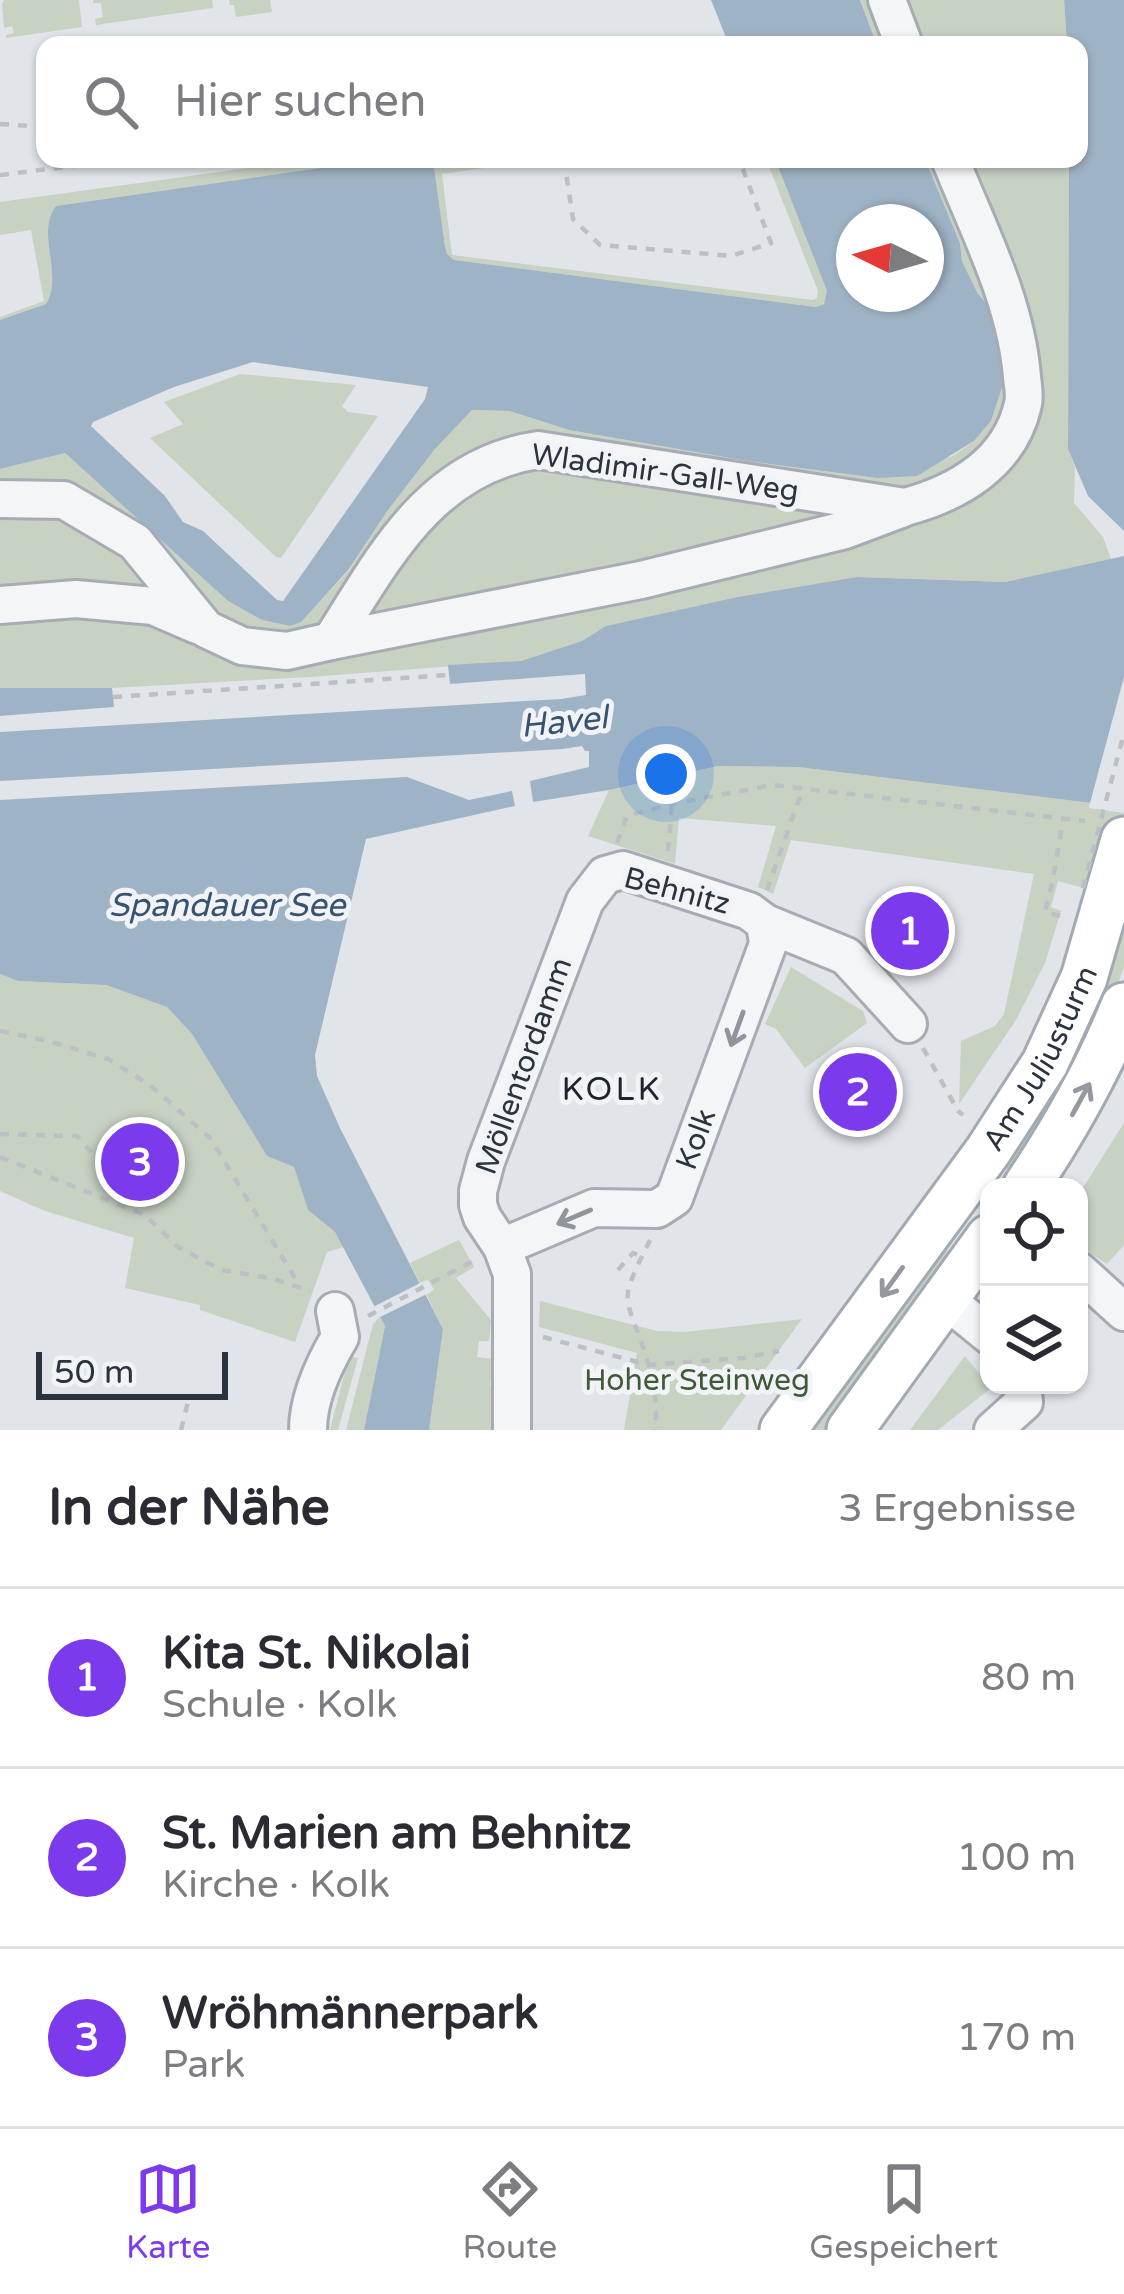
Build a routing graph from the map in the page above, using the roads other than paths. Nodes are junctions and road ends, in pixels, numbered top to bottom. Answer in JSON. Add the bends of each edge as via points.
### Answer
{"nodes":[{"id":1,"x":886,"y":0,"type":"edge"},
{"id":2,"x":900,"y":36,"type":"edge"},
{"id":3,"x":954,"y":168,"type":"edge"},
{"id":4,"x":0,"y":499,"type":"edge"},
{"id":5,"x":905,"y":507,"type":"junction"},
{"id":6,"x":0,"y":605,"type":"edge"},
{"id":7,"x":206,"y":629,"type":"junction"},
{"id":8,"x":331,"y":641,"type":"junction"},
{"id":9,"x":1105,"y":830,"type":"edge"},
{"id":10,"x":609,"y":863,"type":"joint"},
{"id":11,"x":759,"y":911,"type":"junction"},
{"id":12,"x":1124,"y":1006,"type":"edge"},
{"id":13,"x":908,"y":1024,"type":"road end"},
{"id":14,"x":1032,"y":1178,"type":"edge"},
{"id":15,"x":975,"y":1197,"type":"edge"},
{"id":16,"x":980,"y":1250,"type":"edge"},
{"id":17,"x":489,"y":1253,"type":"junction"},
{"id":18,"x":1088,"y":1276,"type":"edge"},
{"id":19,"x":1119,"y":1295,"type":"edge"},
{"id":20,"x":945,"y":1299,"type":"junction"},
{"id":21,"x":329,"y":1314,"type":"road end"},
{"id":22,"x":980,"y":1328,"type":"edge"},
{"id":23,"x":1023,"y":1394,"type":"edge"},
{"id":24,"x":512,"y":1417,"type":"edge"},
{"id":25,"x":308,"y":1430,"type":"edge"},
{"id":26,"x":783,"y":1430,"type":"edge"},
{"id":27,"x":850,"y":1430,"type":"edge"},
{"id":28,"x":993,"y":1430,"type":"edge"}],
"edges":[{"from":1,"to":2,"type":"street"},
{"from":3,"to":5,"type":"street","name":"Wladimir-Gall-Weg","via":[[1012,314],[1024,401],[998,458],[960,488]]},
{"from":4,"to":7,"type":"street","via":[[64,500],[135,542]]},
{"from":5,"to":8,"type":"street","via":[[845,530],[641,580]]},
{"from":5,"to":8,"type":"street","name":"Wladimir-Gall-Weg","via":[[538,450],[511,454],[432,499]]},
{"from":6,"to":7,"type":"street","via":[[76,599],[153,606]]},
{"from":7,"to":8,"type":"street","via":[[242,646],[287,651]]},
{"from":9,"to":15,"type":"main road","name":"Am Juliusturm","via":[[1090,959],[1064,1027]]},
{"from":10,"to":11,"type":"street","name":"Behnitz"},
{"from":10,"to":17,"type":"street","name":"Möllentordamm","via":[[585,901],[486,1161],[478,1205]]},
{"from":11,"to":13,"type":"street","name":"Behnitz","via":[[846,956]]},
{"from":11,"to":17,"type":"street","name":"Kolk","one_way":true,"via":[[768,944],[674,1198],[658,1209],[594,1208]]},
{"from":14,"to":12,"type":"main road","name":"Am Juliusturm","one_way":true,"via":[[1081,1101]]},
{"from":15,"to":26,"type":"main road","name":"Am Juliusturm","one_way":true},
{"from":16,"to":20,"type":"main road"},
{"from":17,"to":24,"type":"street","name":"Möllentordamm","via":[[512,1274]]},
{"from":18,"to":19,"type":"street"},
{"from":20,"to":22,"type":"street"},
{"from":20,"to":27,"type":"main road"},
{"from":21,"to":25,"type":"street"},
{"from":23,"to":28,"type":"street"}]}
